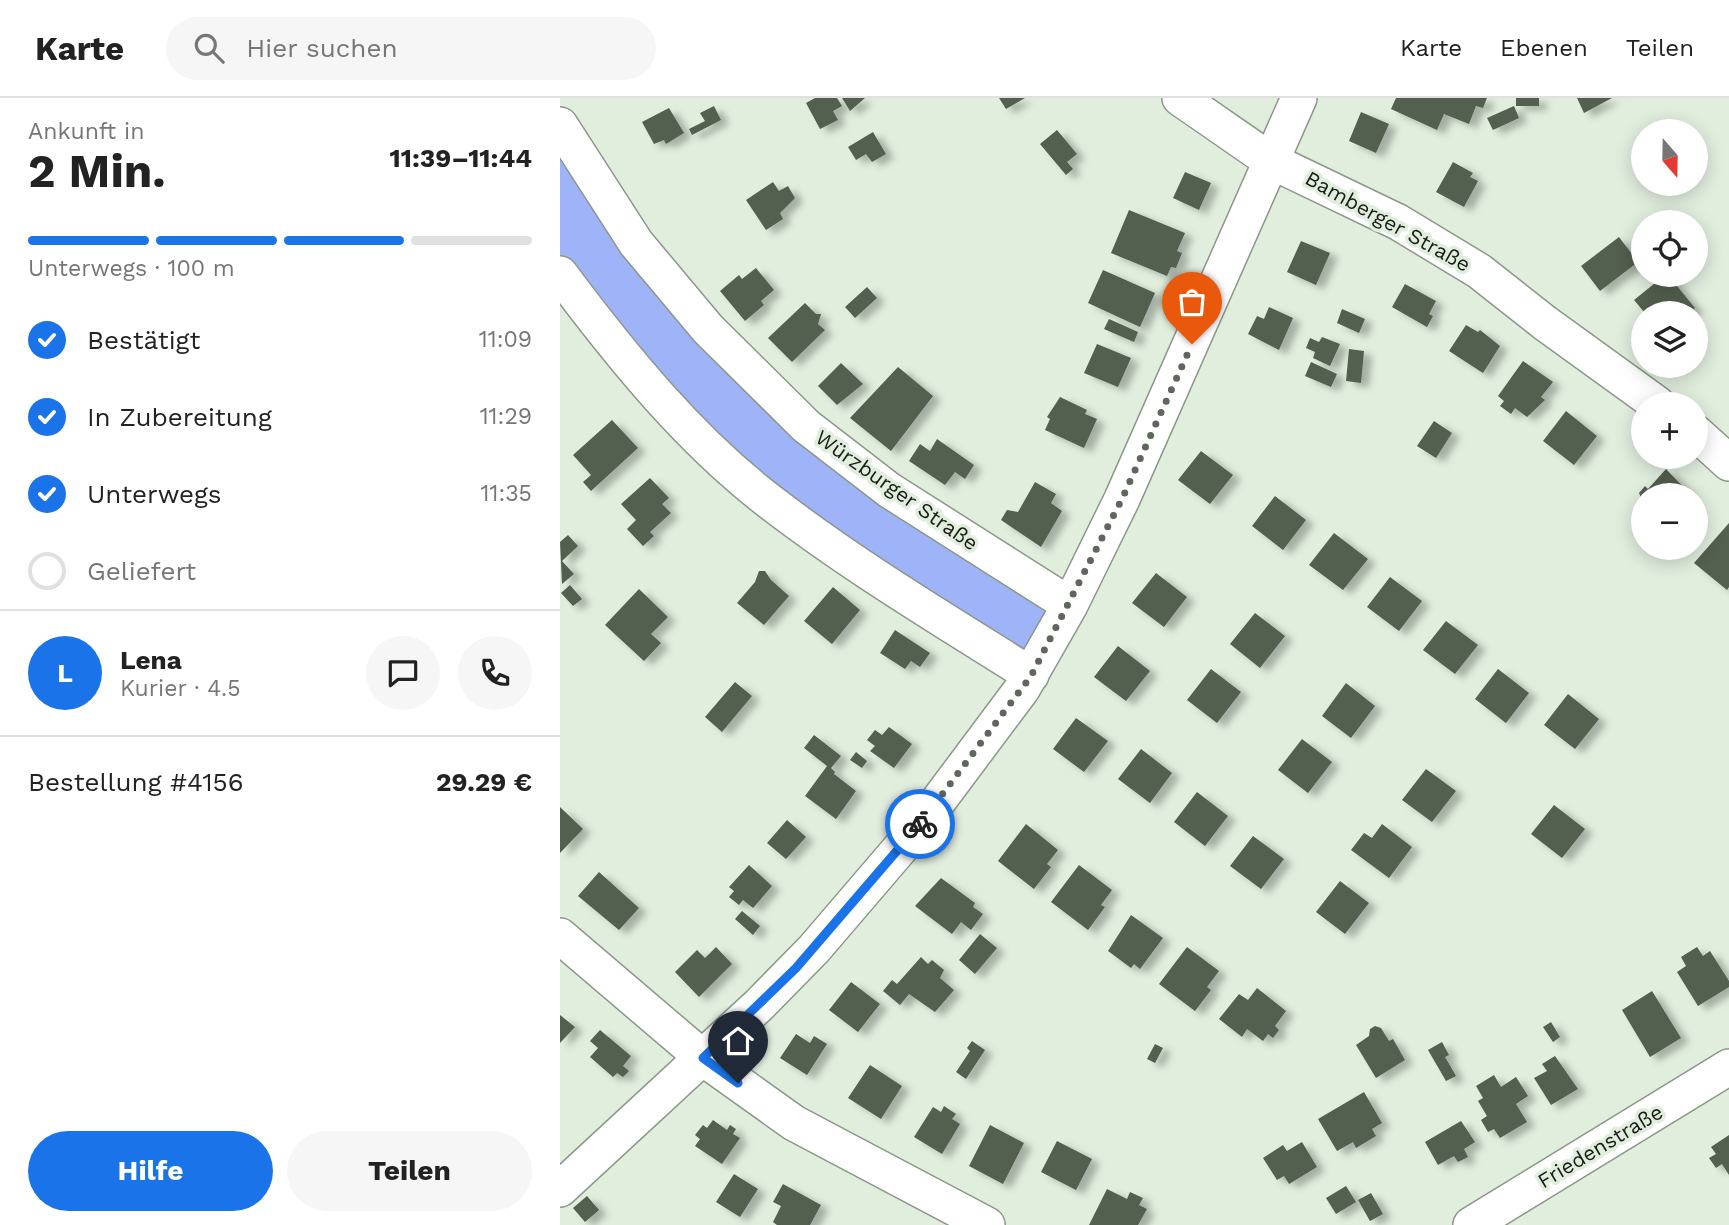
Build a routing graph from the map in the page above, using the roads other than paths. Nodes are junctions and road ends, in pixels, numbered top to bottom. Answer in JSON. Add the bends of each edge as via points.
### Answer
{"nodes":[{"id":1,"x":1180,"y":98,"type":"edge"},
{"id":2,"x":1299,"y":98,"type":"edge"},
{"id":3,"x":560,"y":125,"type":"edge"},
{"id":4,"x":1271,"y":161,"type":"junction"},
{"id":5,"x":560,"y":274,"type":"edge"},
{"id":6,"x":1641,"y":392,"type":"edge"},
{"id":7,"x":1708,"y":444,"type":"edge"},
{"id":8,"x":1729,"y":463,"type":"edge"},
{"id":9,"x":1070,"y":605,"type":"junction"},
{"id":10,"x":1031,"y":676,"type":"junction"},
{"id":11,"x":560,"y":936,"type":"edge"},
{"id":12,"x":703,"y":1058,"type":"junction"},
{"id":13,"x":1729,"y":1067,"type":"edge"},
{"id":14,"x":560,"y":1189,"type":"edge"},
{"id":15,"x":987,"y":1225,"type":"edge"},
{"id":16,"x":1471,"y":1225,"type":"edge"}],
"edges":[{"from":1,"to":4,"type":"street","name":"Bamberger Straße"},
{"from":2,"to":4,"type":"street"},
{"from":3,"to":9,"type":"street","name":"Würzburger Straße","via":[[636,243],[708,329],[806,426],[889,490]]},
{"from":4,"to":6,"type":"street","name":"Bamberger Straße","via":[[1398,222],[1479,271]]},
{"from":4,"to":9,"type":"street","via":[[1122,499]]},
{"from":5,"to":10,"type":"street","via":[[648,384],[772,503]]},
{"from":7,"to":8,"type":"street"},
{"from":9,"to":10,"type":"street"},
{"from":10,"to":12,"type":"street","via":[[948,789],[862,893],[796,968]]},
{"from":11,"to":12,"type":"street"},
{"from":12,"to":14,"type":"street"},
{"from":12,"to":15,"type":"street","via":[[794,1123]]},
{"from":13,"to":16,"type":"street","name":"Friedenstraße"}]}
